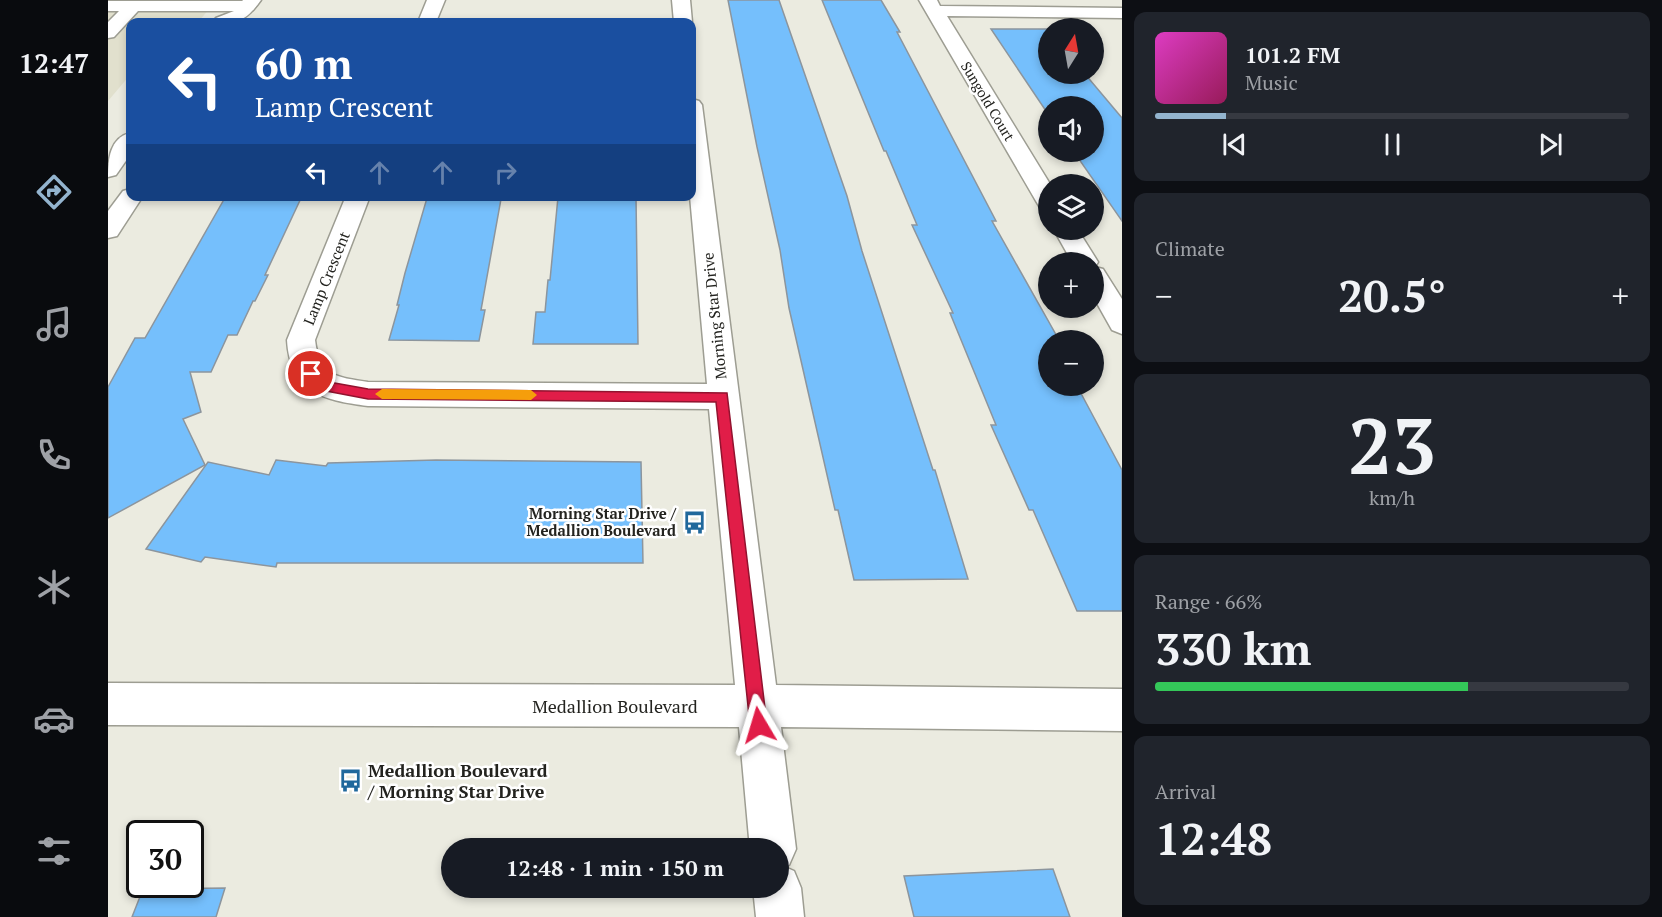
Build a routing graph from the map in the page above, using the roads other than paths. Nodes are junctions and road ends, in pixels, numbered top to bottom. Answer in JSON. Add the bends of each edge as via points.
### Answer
{"nodes":[{"id":1,"x":436,"y":0,"type":"edge"},
{"id":2,"x":681,"y":0,"type":"edge"},
{"id":3,"x":136,"y":3,"type":"edge"},
{"id":4,"x":108,"y":6,"type":"edge"},
{"id":5,"x":931,"y":6,"type":"edge"},
{"id":6,"x":246,"y":11,"type":"edge"},
{"id":7,"x":1122,"y":13,"type":"edge"},
{"id":8,"x":231,"y":18,"type":"edge"},
{"id":9,"x":429,"y":18,"type":"edge"},
{"id":10,"x":683,"y":18,"type":"edge"},
{"id":11,"x":108,"y":33,"type":"edge"},
{"id":12,"x":696,"y":144,"type":"edge"},
{"id":13,"x":126,"y":145,"type":"edge"},
{"id":14,"x":110,"y":166,"type":"edge"},
{"id":15,"x":1038,"y":184,"type":"edge"},
{"id":16,"x":128,"y":201,"type":"edge"},
{"id":17,"x":356,"y":201,"type":"edge"},
{"id":18,"x":108,"y":230,"type":"edge"},
{"id":19,"x":1104,"y":293,"type":"edge"},
{"id":20,"x":1122,"y":323,"type":"edge"},
{"id":21,"x":722,"y":397,"type":"junction"},
{"id":22,"x":108,"y":704,"type":"edge"},
{"id":23,"x":756,"y":706,"type":"junction"},
{"id":24,"x":1122,"y":710,"type":"edge"},
{"id":25,"x":772,"y":838,"type":"edge"},
{"id":26,"x":778,"y":898,"type":"edge"},
{"id":27,"x":780,"y":917,"type":"edge"}],
"edges":[{"from":1,"to":9,"type":"street"},
{"from":2,"to":10,"type":"street"},
{"from":3,"to":4,"type":"street"},
{"from":3,"to":6,"type":"street"},
{"from":3,"to":11,"type":"street"},
{"from":5,"to":7,"type":"street"},
{"from":5,"to":15,"type":"street","name":"Sungold Court"},
{"from":6,"to":8,"type":"street"},
{"from":12,"to":21,"type":"street","name":"Morning Star Drive"},
{"from":13,"to":14,"type":"street"},
{"from":16,"to":18,"type":"street"},
{"from":17,"to":21,"type":"street","name":"Lamp Crescent","via":[[301,340],[301,358],[311,374],[326,386],[368,394]]},
{"from":19,"to":20,"type":"street"},
{"from":21,"to":23,"type":"street","name":"Morning Star Drive"},
{"from":22,"to":23,"type":"street","name":"Medallion Boulevard"},
{"from":23,"to":24,"type":"street","name":"Medallion Boulevard"},
{"from":23,"to":25,"type":"street","name":"Morning Star Drive"},
{"from":26,"to":27,"type":"street"}]}
